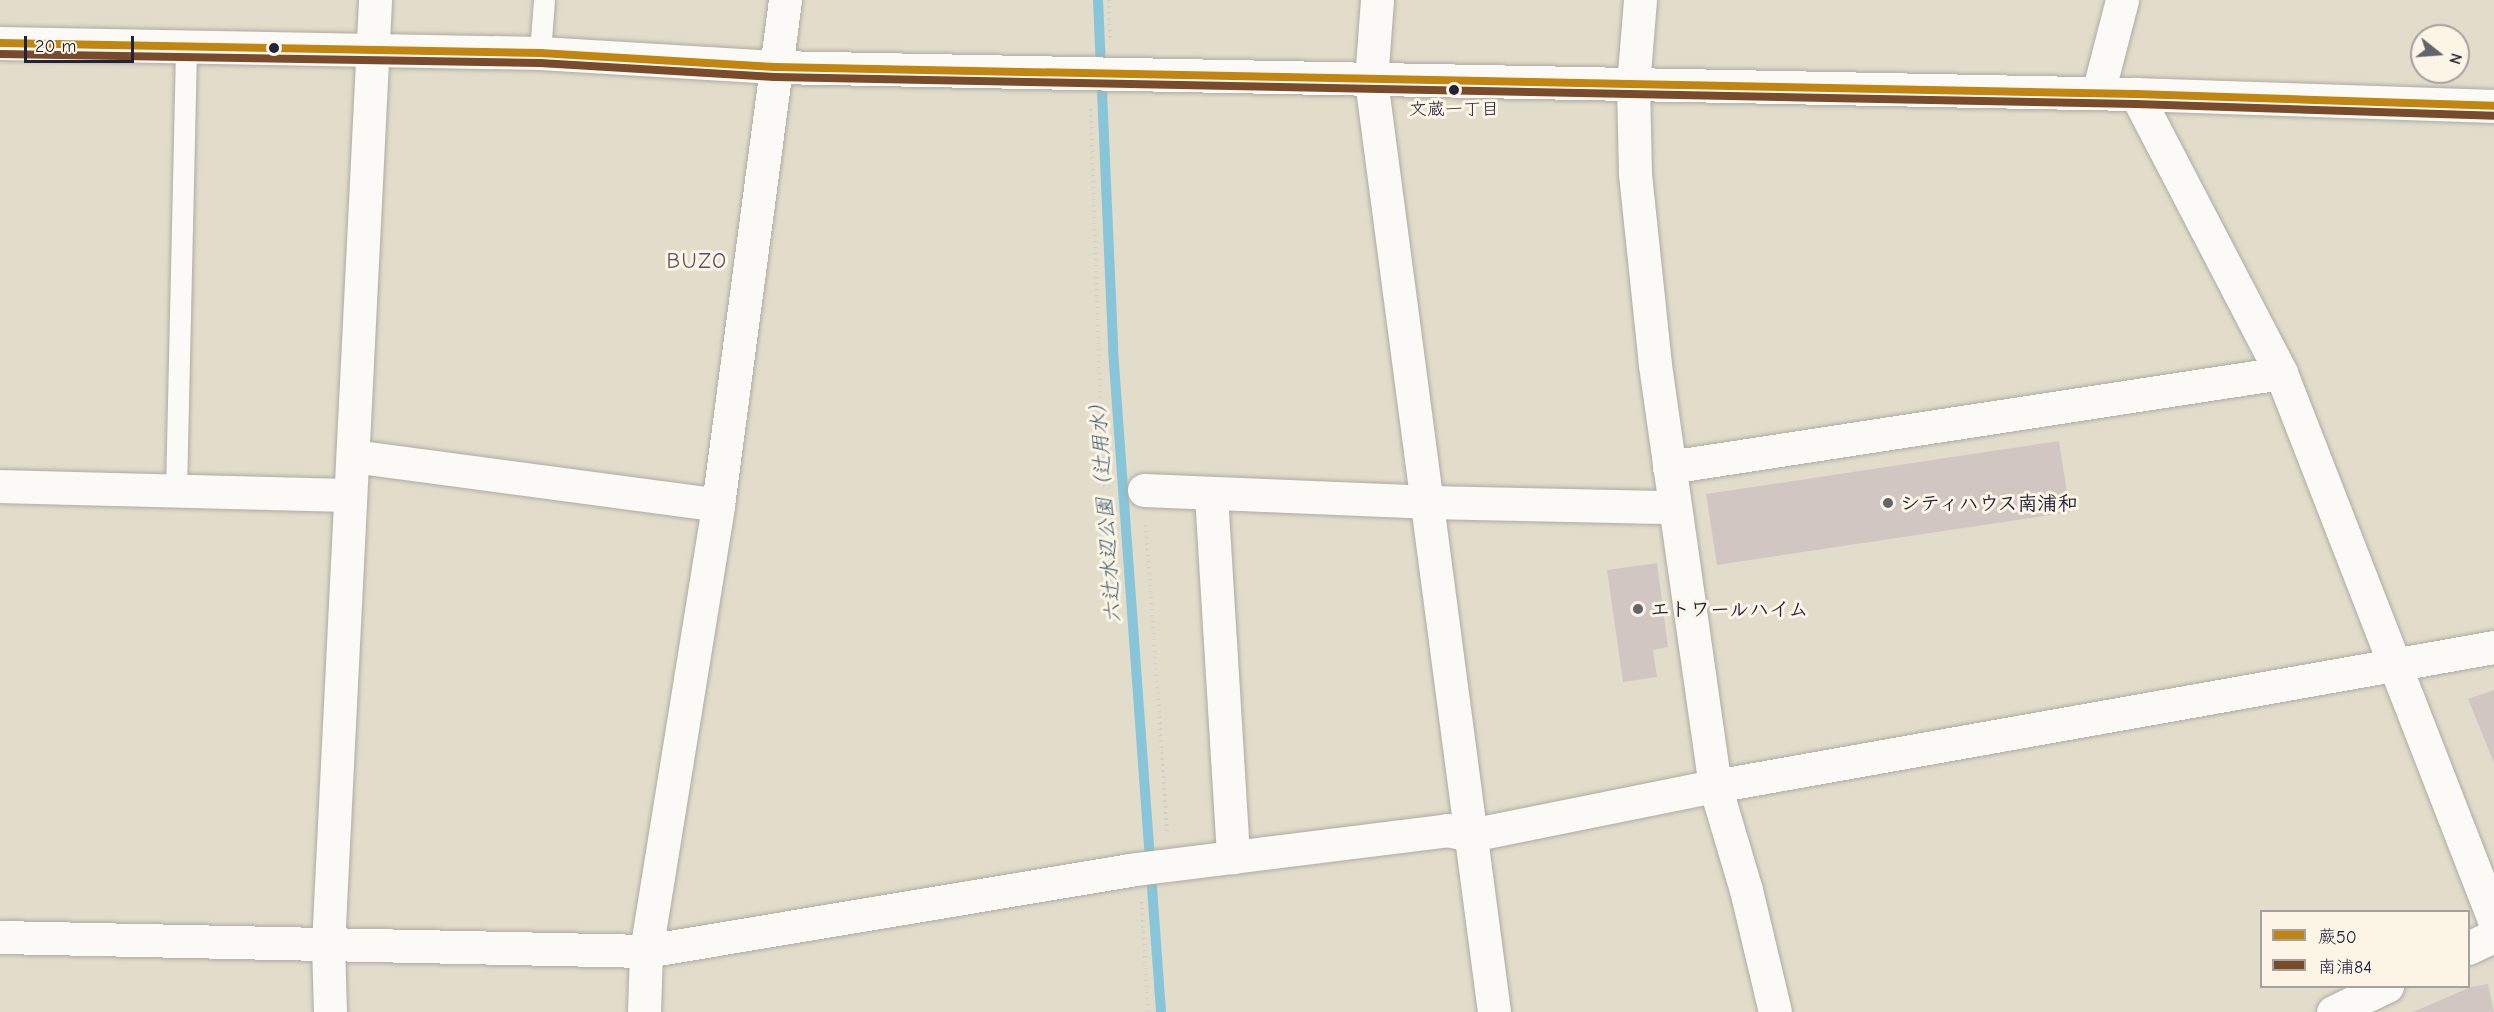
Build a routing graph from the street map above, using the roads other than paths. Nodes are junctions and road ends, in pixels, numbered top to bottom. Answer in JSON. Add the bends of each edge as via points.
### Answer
{"nodes":[{"id":1,"x":375,"y":0,"type":"edge"},
{"id":2,"x":544,"y":0,"type":"edge"},
{"id":3,"x":785,"y":0,"type":"edge"},
{"id":4,"x":1377,"y":0,"type":"edge"},
{"id":5,"x":1640,"y":0,"type":"edge"},
{"id":6,"x":2122,"y":0,"type":"edge"},
{"id":7,"x":0,"y":43,"type":"edge"},
{"id":8,"x":186,"y":46,"type":"junction"},
{"id":9,"x":373,"y":49,"type":"junction"},
{"id":10,"x":540,"y":53,"type":"junction"},
{"id":11,"x":775,"y":67,"type":"junction"},
{"id":12,"x":1371,"y":80,"type":"junction"},
{"id":13,"x":1632,"y":85,"type":"junction"},
{"id":14,"x":2098,"y":93,"type":"junction"},
{"id":15,"x":2136,"y":94,"type":"junction"},
{"id":16,"x":2494,"y":106,"type":"edge"},
{"id":17,"x":2281,"y":374,"type":"junction"},
{"id":18,"x":353,"y":456,"type":"junction"},
{"id":19,"x":1669,"y":467,"type":"junction"},
{"id":20,"x":0,"y":486,"type":"edge"},
{"id":21,"x":1144,"y":490,"type":"dead end"},
{"id":22,"x":176,"y":491,"type":"junction"},
{"id":23,"x":350,"y":495,"type":"junction"},
{"id":24,"x":1211,"y":495,"type":"junction"},
{"id":25,"x":1427,"y":502,"type":"junction"},
{"id":26,"x":718,"y":505,"type":"junction"},
{"id":27,"x":1675,"y":507,"type":"junction"},
{"id":28,"x":2494,"y":647,"type":"edge"},
{"id":29,"x":2394,"y":663,"type":"junction"},
{"id":30,"x":1715,"y":786,"type":"junction"},
{"id":31,"x":1471,"y":835,"type":"junction"},
{"id":32,"x":1233,"y":857,"type":"junction"},
{"id":33,"x":2494,"y":920,"type":"edge"},
{"id":34,"x":2494,"y":936,"type":"edge"},
{"id":35,"x":0,"y":937,"type":"edge"},
{"id":36,"x":328,"y":945,"type":"junction"},
{"id":37,"x":2470,"y":948,"type":"edge"},
{"id":38,"x":646,"y":951,"type":"junction"},
{"id":39,"x":2385,"y":988,"type":"edge"},
{"id":40,"x":330,"y":1012,"type":"edge"},
{"id":41,"x":644,"y":1012,"type":"edge"},
{"id":42,"x":1494,"y":1012,"type":"edge"},
{"id":43,"x":1775,"y":1012,"type":"edge"},
{"id":44,"x":2333,"y":1012,"type":"edge"}],
"edges":[{"from":1,"to":9,"type":"street"},
{"from":2,"to":10,"type":"lane"},
{"from":3,"to":11,"type":"street"},
{"from":4,"to":12,"type":"street"},
{"from":5,"to":13,"type":"street"},
{"from":6,"to":14,"type":"street"},
{"from":7,"to":8,"type":"street"},
{"from":8,"to":9,"type":"street"},
{"from":8,"to":22,"type":"lane"},
{"from":9,"to":10,"type":"street"},
{"from":9,"to":18,"type":"street"},
{"from":10,"to":11,"type":"street"},
{"from":11,"to":12,"type":"street"},
{"from":11,"to":26,"type":"street"},
{"from":12,"to":13,"type":"street"},
{"from":12,"to":25,"type":"street"},
{"from":13,"to":14,"type":"street"},
{"from":13,"to":19,"type":"street","via":[[1636,185]]},
{"from":14,"to":15,"type":"street"},
{"from":15,"to":16,"type":"street"},
{"from":15,"to":17,"type":"street"},
{"from":17,"to":19,"type":"street"},
{"from":17,"to":29,"type":"street"},
{"from":18,"to":23,"type":"street"},
{"from":18,"to":26,"type":"street"},
{"from":19,"to":27,"type":"street"},
{"from":20,"to":22,"type":"street"},
{"from":21,"to":24,"type":"street"},
{"from":22,"to":23,"type":"street"},
{"from":23,"to":36,"type":"street"},
{"from":24,"to":25,"type":"street"},
{"from":24,"to":32,"type":"street"},
{"from":25,"to":27,"type":"street"},
{"from":25,"to":31,"type":"street"},
{"from":26,"to":38,"type":"street"},
{"from":27,"to":30,"type":"street"},
{"from":28,"to":29,"type":"street"},
{"from":29,"to":30,"type":"street"},
{"from":29,"to":33,"type":"street"},
{"from":30,"to":31,"type":"street"},
{"from":30,"to":43,"type":"street"},
{"from":31,"to":32,"type":"street","via":[[1447,830]]},
{"from":31,"to":42,"type":"street"},
{"from":32,"to":38,"type":"street","via":[[1150,867]]},
{"from":34,"to":37,"type":"street"},
{"from":35,"to":36,"type":"street"},
{"from":36,"to":38,"type":"street"},
{"from":36,"to":40,"type":"street"},
{"from":38,"to":41,"type":"street"},
{"from":39,"to":44,"type":"street"}]}
